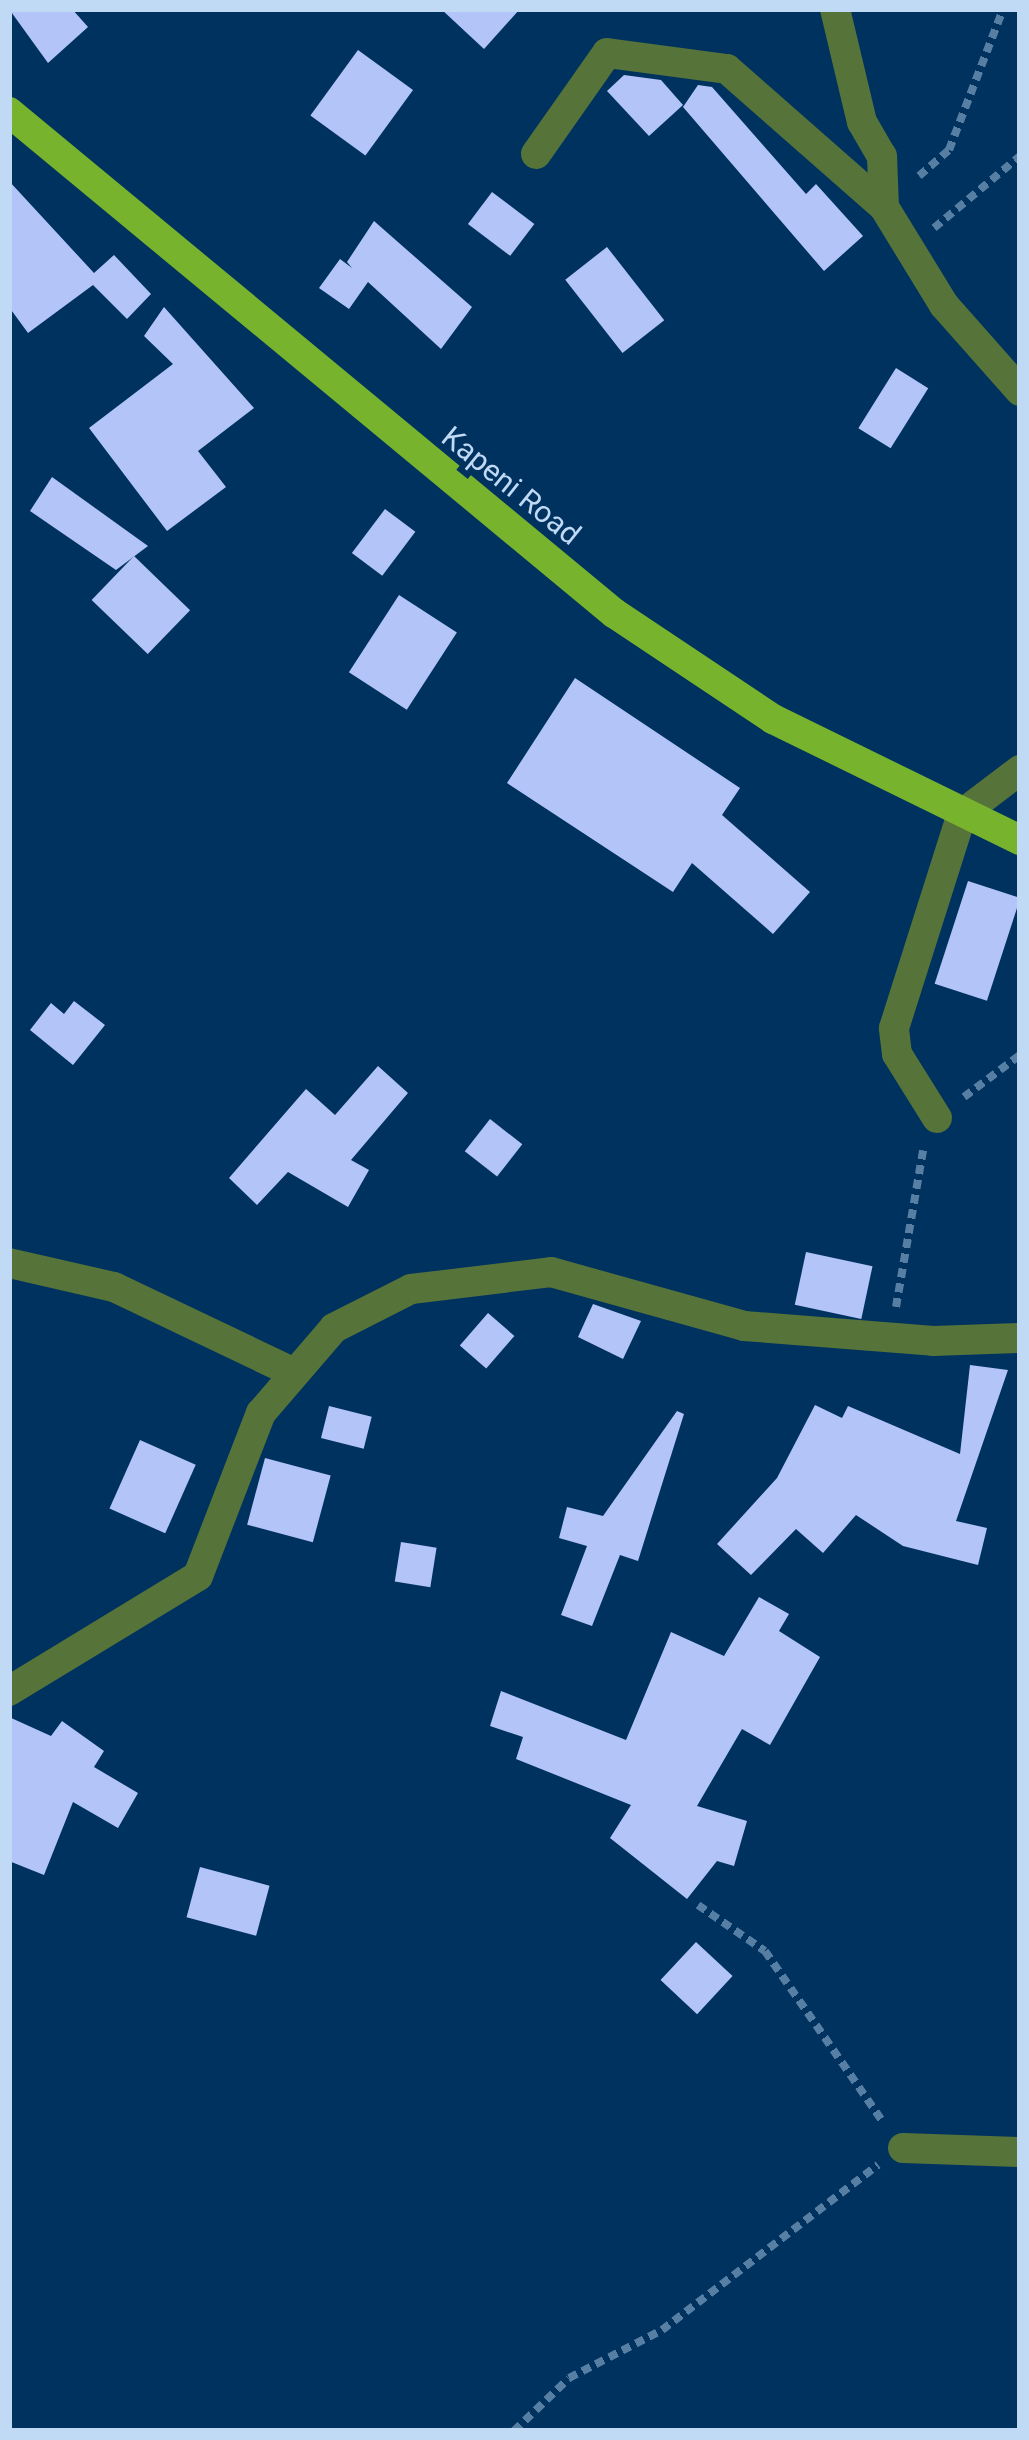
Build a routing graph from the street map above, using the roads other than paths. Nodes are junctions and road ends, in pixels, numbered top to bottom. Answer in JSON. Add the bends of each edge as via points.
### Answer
{"nodes":[{"id":1,"x":835,"y":9,"type":"edge"},
{"id":2,"x":9,"y":112,"type":"edge"},
{"id":3,"x":536,"y":154,"type":"dead end"},
{"id":4,"x":884,"y":207,"type":"junction"},
{"id":5,"x":1020,"y":391,"type":"edge"},
{"id":6,"x":1020,"y":770,"type":"edge"},
{"id":7,"x":962,"y":814,"type":"junction"},
{"id":8,"x":1020,"y":840,"type":"edge"},
{"id":9,"x":937,"y":1118,"type":"road end"},
{"id":10,"x":9,"y":1263,"type":"edge"},
{"id":11,"x":1020,"y":1337,"type":"edge"},
{"id":12,"x":292,"y":1372,"type":"junction"},
{"id":13,"x":9,"y":1690,"type":"edge"},
{"id":14,"x":903,"y":2148,"type":"road end"},
{"id":15,"x":1020,"y":2152,"type":"edge"}],
"edges":[{"from":1,"to":4,"type":"street","via":[[862,122],[882,156]]},
{"from":2,"to":7,"type":"main road","name":"Kapeni Road","via":[[614,613],[773,719]]},
{"from":3,"to":4,"type":"street","via":[[608,52],[727,69]]},
{"from":4,"to":5,"type":"street","via":[[910,254]]},
{"from":6,"to":7,"type":"street"},
{"from":7,"to":8,"type":"main road","name":"Kapeni Road"},
{"from":7,"to":9,"type":"street","via":[[894,1028],[896,1054]]},
{"from":10,"to":12,"type":"street","via":[[114,1287]]},
{"from":11,"to":12,"type":"street","via":[[892,1339],[696,1317],[550,1272],[411,1289],[367,1305]]},
{"from":12,"to":13,"type":"street","via":[[261,1413],[198,1576]]},
{"from":14,"to":15,"type":"street"}]}
